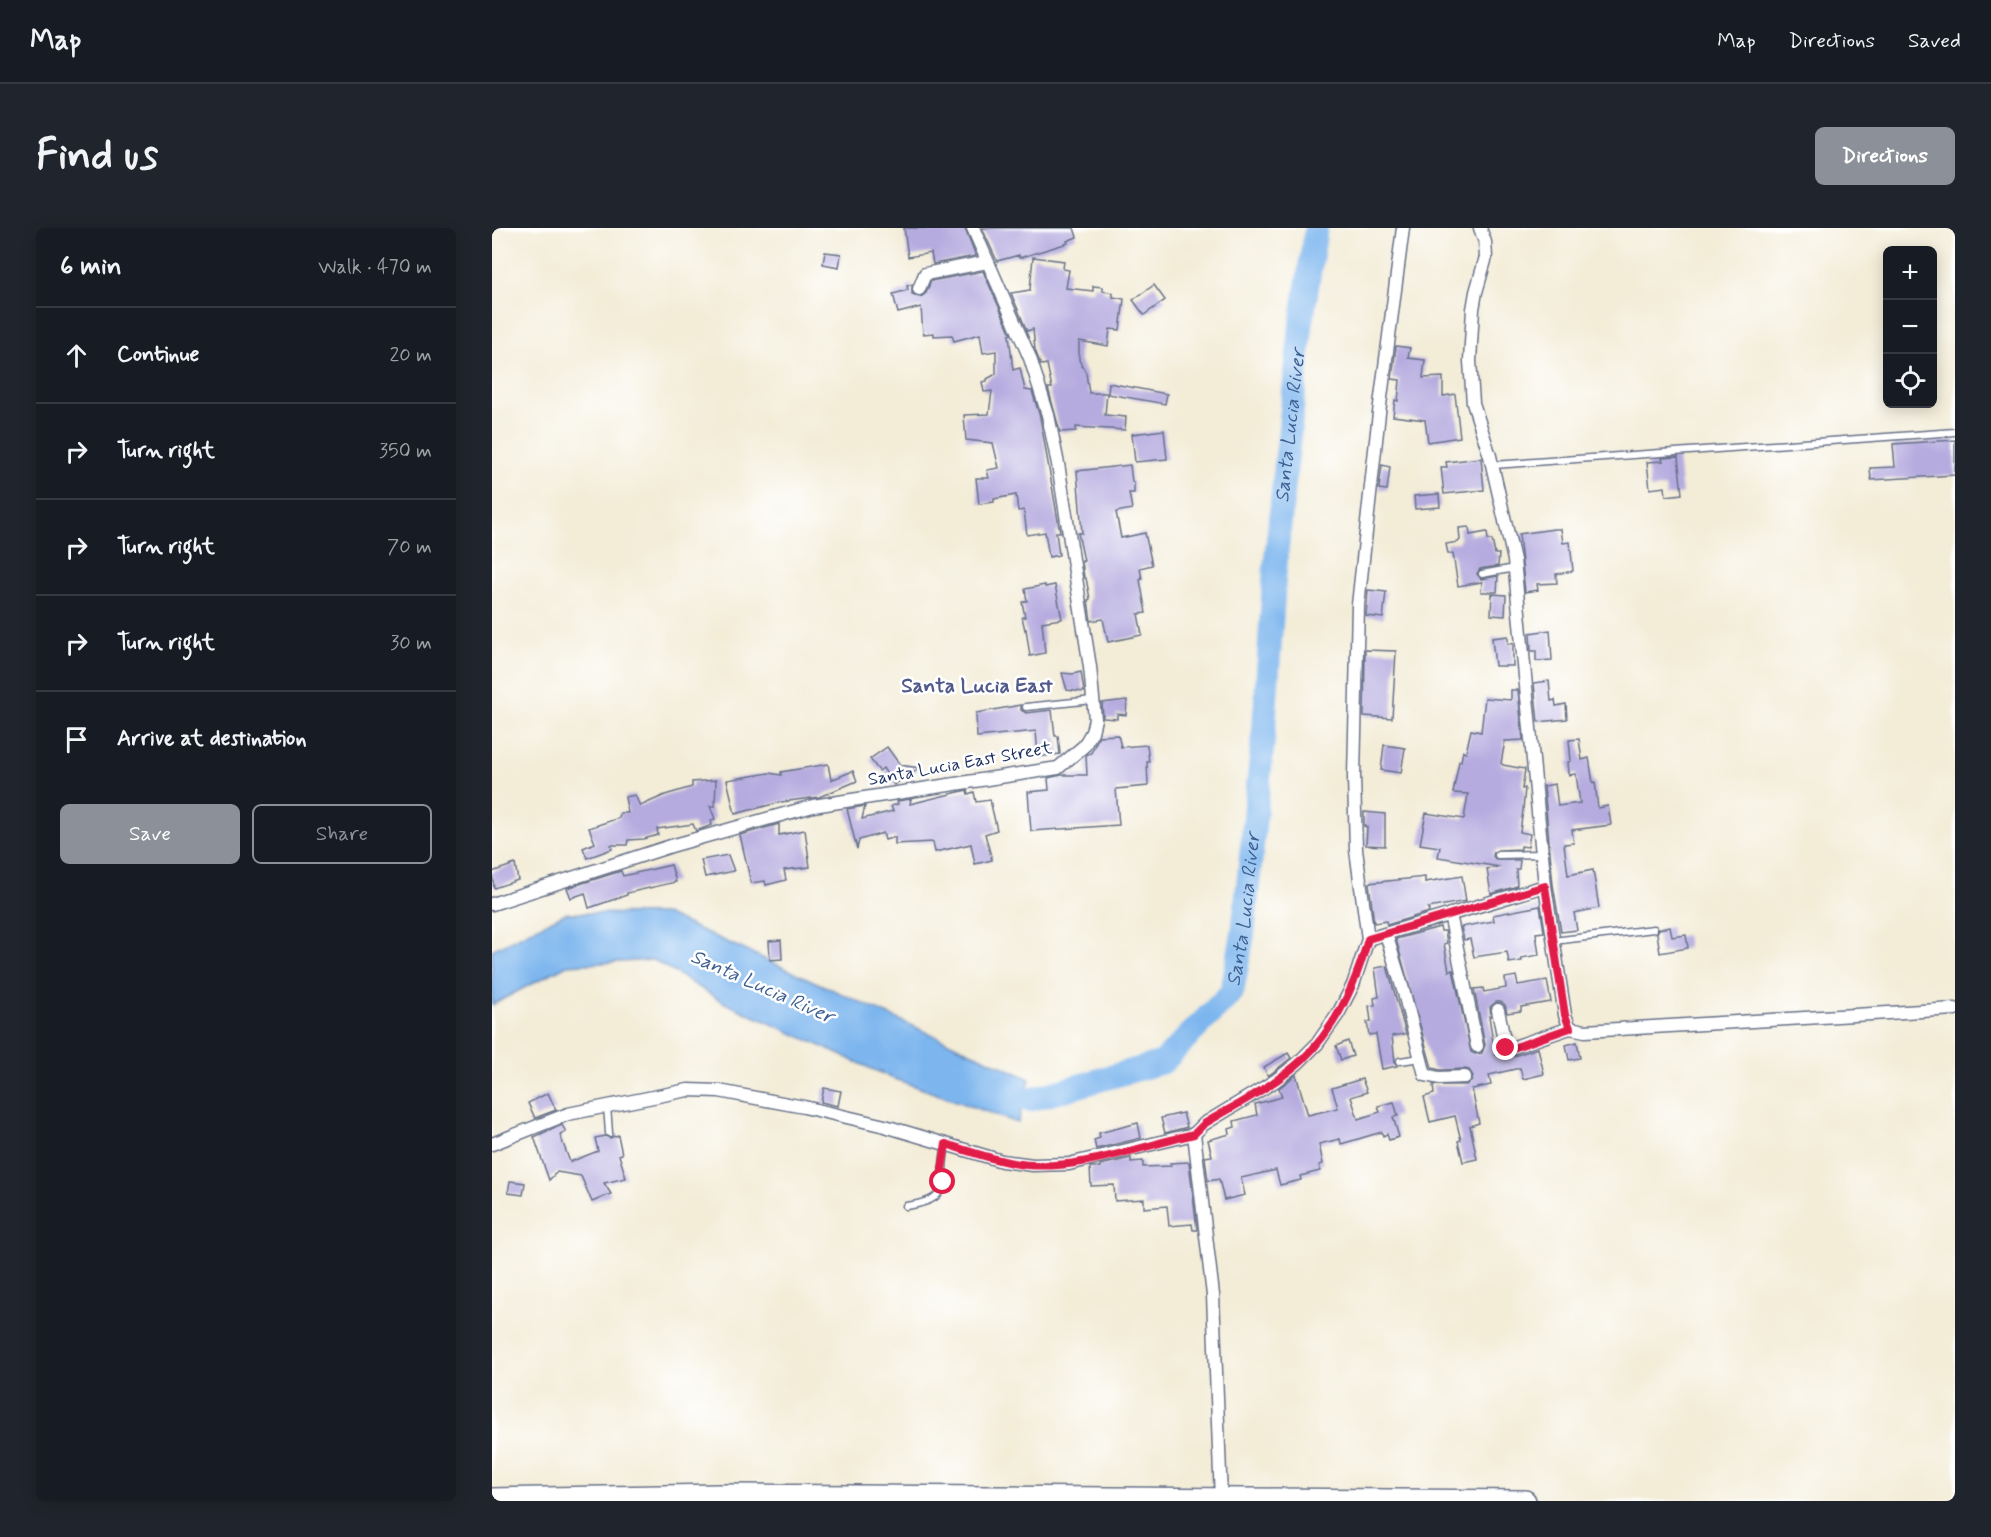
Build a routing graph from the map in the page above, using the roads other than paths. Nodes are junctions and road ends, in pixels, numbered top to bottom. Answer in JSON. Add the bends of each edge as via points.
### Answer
{"nodes":[{"id":1,"x":973,"y":228,"type":"edge"},
{"id":2,"x":1403,"y":228,"type":"edge"},
{"id":3,"x":1480,"y":228,"type":"edge"},
{"id":4,"x":987,"y":262,"type":"junction"},
{"id":5,"x":919,"y":289,"type":"dead end"},
{"id":6,"x":1955,"y":432,"type":"edge"},
{"id":7,"x":1492,"y":465,"type":"junction"},
{"id":8,"x":1515,"y":568,"type":"junction"},
{"id":9,"x":1482,"y":574,"type":"dead end"},
{"id":10,"x":1093,"y":700,"type":"junction"},
{"id":11,"x":1026,"y":707,"type":"dead end"},
{"id":12,"x":1542,"y":854,"type":"junction"},
{"id":13,"x":1498,"y":855,"type":"dead end"},
{"id":14,"x":1545,"y":886,"type":"junction"},
{"id":15,"x":492,"y":904,"type":"edge"},
{"id":16,"x":1450,"y":914,"type":"junction"},
{"id":17,"x":1654,"y":929,"type":"dead end"},
{"id":18,"x":1386,"y":934,"type":"junction"},
{"id":19,"x":1368,"y":939,"type":"junction"},
{"id":20,"x":1553,"y":940,"type":"junction"},
{"id":21,"x":1955,"y":1009,"type":"edge"},
{"id":22,"x":1498,"y":1010,"type":"dead end"},
{"id":23,"x":1570,"y":1028,"type":"junction"},
{"id":24,"x":1477,"y":1046,"type":"dead end"},
{"id":25,"x":1421,"y":1058,"type":"junction"},
{"id":26,"x":1400,"y":1062,"type":"dead end"},
{"id":27,"x":1465,"y":1077,"type":"dead end"},
{"id":28,"x":606,"y":1105,"type":"junction"},
{"id":29,"x":609,"y":1133,"type":"dead end"},
{"id":30,"x":1194,"y":1134,"type":"junction"},
{"id":31,"x":492,"y":1144,"type":"edge"},
{"id":32,"x":946,"y":1144,"type":"junction"},
{"id":33,"x":906,"y":1206,"type":"dead end"},
{"id":34,"x":492,"y":1499,"type":"edge"},
{"id":35,"x":1177,"y":1500,"type":"edge"},
{"id":36,"x":1221,"y":1500,"type":"edge"},
{"id":37,"x":1358,"y":1501,"type":"edge"},
{"id":38,"x":1525,"y":1501,"type":"edge"}],
"edges":[{"from":1,"to":4,"type":"street","name":"Santa Lucia East Street"},
{"from":2,"to":19,"type":"street","via":[[1358,604],[1356,850]]},
{"from":3,"to":7,"type":"street","via":[[1486,257],[1474,301],[1470,361],[1473,403]]},
{"from":4,"to":5,"type":"street","via":[[925,274]]},
{"from":4,"to":10,"type":"street","name":"Santa Lucia East Street","via":[[1030,358],[1048,415]]},
{"from":6,"to":7,"type":"lane"},
{"from":7,"to":8,"type":"street"},
{"from":8,"to":9,"type":"lane"},
{"from":8,"to":12,"type":"street"},
{"from":10,"to":11,"type":"lane"},
{"from":10,"to":15,"type":"street","name":"Santa Lucia East Street","via":[[1092,732],[1084,746],[1058,768],[813,806],[671,846]]},
{"from":12,"to":13,"type":"lane"},
{"from":12,"to":14,"type":"street"},
{"from":14,"to":16,"type":"street"},
{"from":14,"to":20,"type":"street"},
{"from":16,"to":18,"type":"street"},
{"from":16,"to":24,"type":"street"},
{"from":17,"to":20,"type":"lane"},
{"from":18,"to":19,"type":"street"},
{"from":18,"to":25,"type":"street"},
{"from":19,"to":30,"type":"street","via":[[1353,985],[1338,1014],[1305,1057]]},
{"from":20,"to":23,"type":"street"},
{"from":21,"to":23,"type":"street","via":[[1585,1031]]},
{"from":22,"to":23,"type":"street","via":[[1508,1049]]},
{"from":25,"to":26,"type":"lane"},
{"from":25,"to":27,"type":"street","via":[[1429,1077]]},
{"from":28,"to":29,"type":"lane"},
{"from":28,"to":31,"type":"street","via":[[557,1117]]},
{"from":28,"to":32,"type":"street","via":[[674,1091],[708,1090],[804,1107]]},
{"from":30,"to":32,"type":"street","via":[[1062,1165],[1015,1164]]},
{"from":30,"to":36,"type":"street","via":[[1213,1295]]},
{"from":32,"to":33,"type":"lane","via":[[940,1194]]},
{"from":34,"to":35,"type":"highway","via":[[721,1495]]},
{"from":35,"to":36,"type":"highway"},
{"from":36,"to":37,"type":"highway"},
{"from":37,"to":38,"type":"highway"}]}
